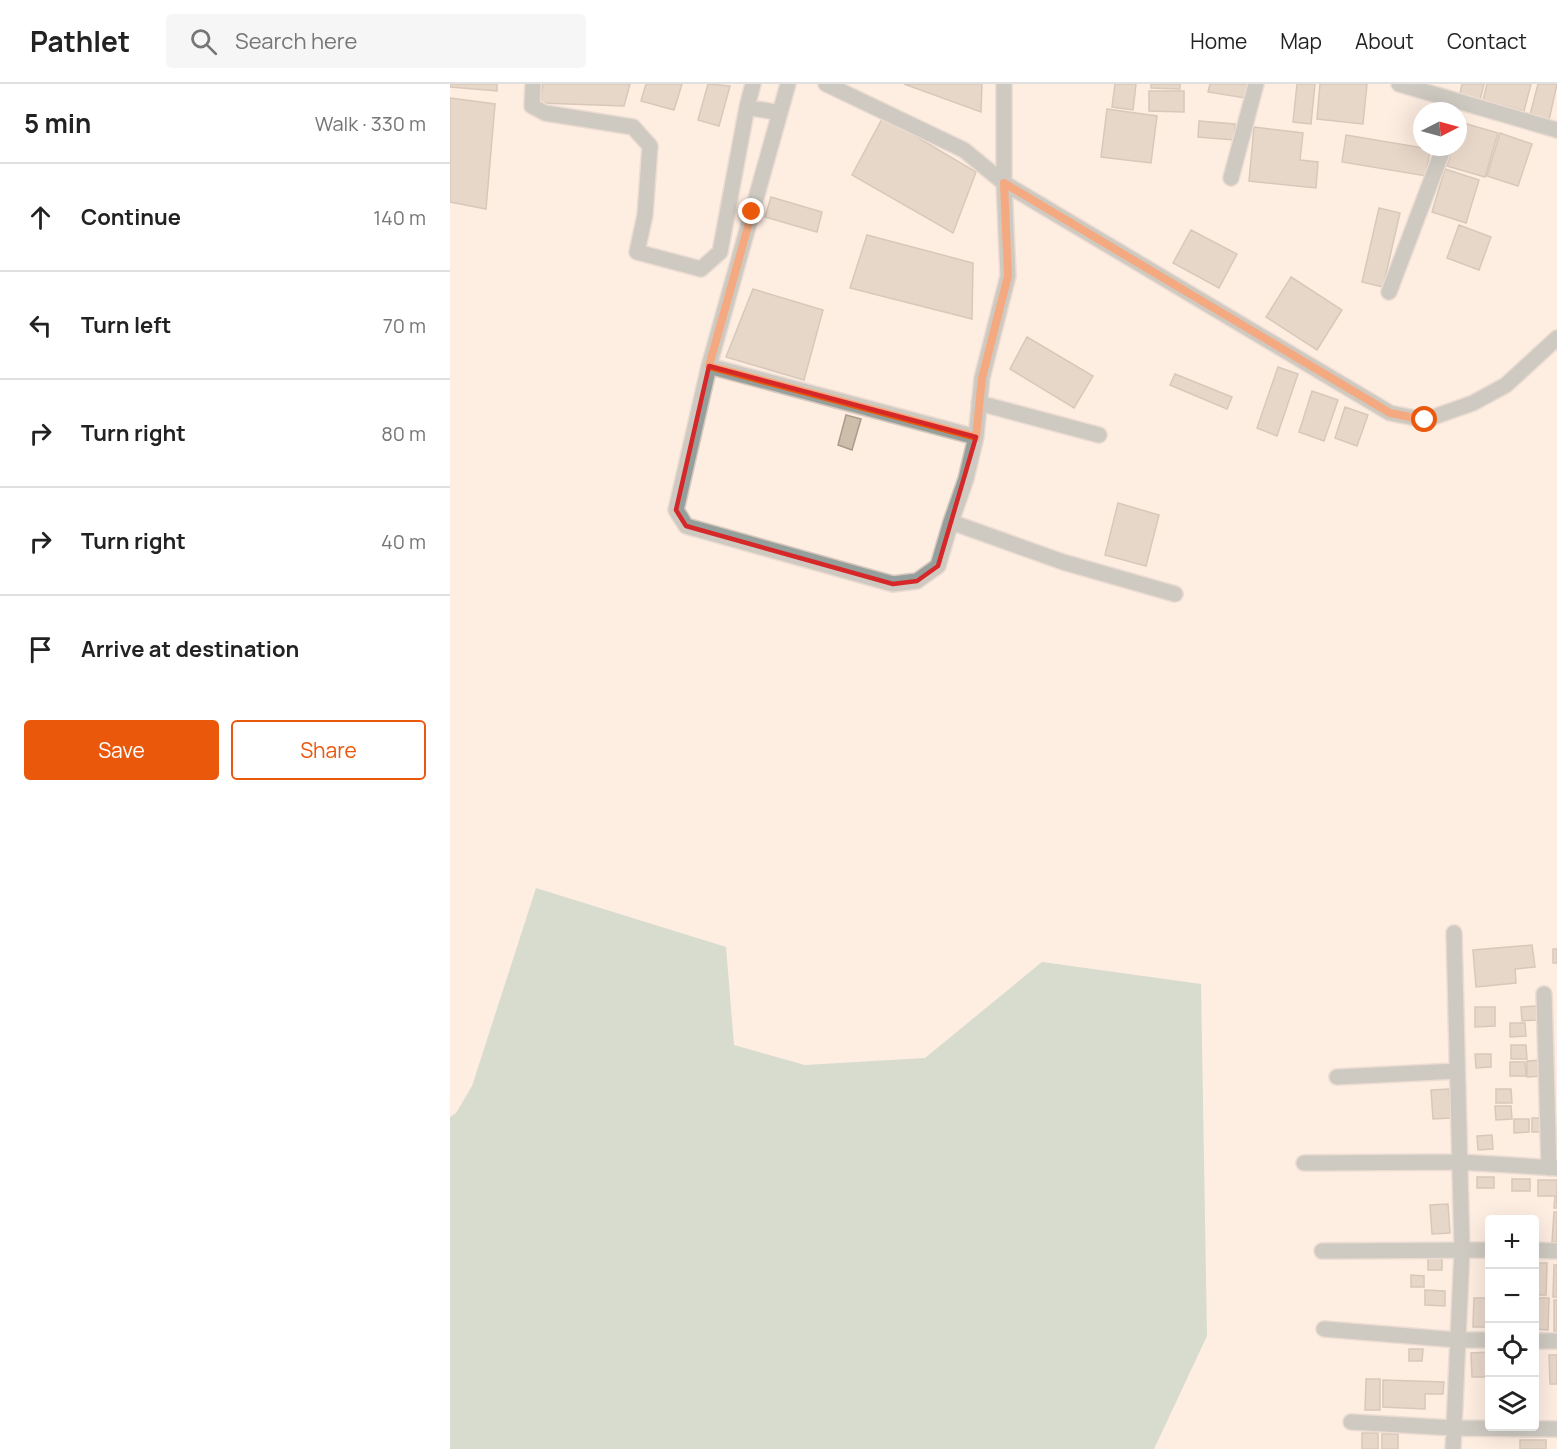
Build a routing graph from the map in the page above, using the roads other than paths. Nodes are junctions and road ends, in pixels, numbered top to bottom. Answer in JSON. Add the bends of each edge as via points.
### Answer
{"nodes":[{"id":1,"x":533,"y":84,"type":"edge"},
{"id":2,"x":753,"y":84,"type":"edge"},
{"id":3,"x":788,"y":84,"type":"edge"},
{"id":4,"x":826,"y":84,"type":"edge"},
{"id":5,"x":1005,"y":84,"type":"edge"},
{"id":6,"x":1256,"y":84,"type":"edge"},
{"id":7,"x":1399,"y":84,"type":"edge"},
{"id":8,"x":1448,"y":102,"type":"edge"},
{"id":9,"x":747,"y":107,"type":"junction"},
{"id":10,"x":1467,"y":108,"type":"edge"},
{"id":11,"x":780,"y":113,"type":"junction"},
{"id":12,"x":1557,"y":130,"type":"edge"},
{"id":13,"x":1441,"y":156,"type":"edge"},
{"id":14,"x":1231,"y":178,"type":"dead end"},
{"id":15,"x":1004,"y":183,"type":"junction"},
{"id":16,"x":1389,"y":292,"type":"dead end"},
{"id":17,"x":1557,"y":338,"type":"edge"},
{"id":18,"x":709,"y":366,"type":"junction"},
{"id":19,"x":979,"y":403,"type":"junction"},
{"id":20,"x":1099,"y":435,"type":"dead end"},
{"id":21,"x":976,"y":437,"type":"junction"},
{"id":22,"x":951,"y":522,"type":"junction"},
{"id":23,"x":1175,"y":594,"type":"dead end"},
{"id":24,"x":1454,"y":933,"type":"dead end"},
{"id":25,"x":1544,"y":994,"type":"dead end"},
{"id":26,"x":1456,"y":1071,"type":"junction"},
{"id":27,"x":1337,"y":1077,"type":"dead end"},
{"id":28,"x":1304,"y":1162,"type":"dead end"},
{"id":29,"x":1459,"y":1162,"type":"junction"},
{"id":30,"x":1553,"y":1168,"type":"edge"},
{"id":31,"x":1462,"y":1250,"type":"junction"},
{"id":32,"x":1485,"y":1250,"type":"edge"},
{"id":33,"x":1539,"y":1250,"type":"edge"},
{"id":34,"x":1322,"y":1251,"type":"dead end"},
{"id":35,"x":1557,"y":1251,"type":"edge"},
{"id":36,"x":1324,"y":1329,"type":"dead end"},
{"id":37,"x":1458,"y":1340,"type":"junction"},
{"id":38,"x":1485,"y":1340,"type":"edge"},
{"id":39,"x":1539,"y":1341,"type":"edge"},
{"id":40,"x":1557,"y":1341,"type":"edge"},
{"id":41,"x":1351,"y":1422,"type":"dead end"},
{"id":42,"x":1454,"y":1428,"type":"junction"},
{"id":43,"x":1557,"y":1429,"type":"edge"},
{"id":44,"x":1453,"y":1449,"type":"edge"}],
"edges":[{"from":1,"to":9,"type":"street","via":[[532,106],[545,113],[633,128],[650,146],[645,215],[637,252],[700,269],[720,252]]},
{"from":2,"to":9,"type":"street"},
{"from":3,"to":11,"type":"street"},
{"from":4,"to":15,"type":"street","via":[[964,150]]},
{"from":5,"to":15,"type":"street"},
{"from":6,"to":14,"type":"street"},
{"from":7,"to":8,"type":"street"},
{"from":9,"to":11,"type":"street"},
{"from":10,"to":12,"type":"street"},
{"from":11,"to":18,"type":"street"},
{"from":13,"to":16,"type":"street"},
{"from":15,"to":17,"type":"street","via":[[1390,413],[1425,420],[1473,403],[1506,385]]},
{"from":15,"to":19,"type":"street","via":[[1008,276]]},
{"from":18,"to":21,"type":"street"},
{"from":18,"to":22,"type":"street","via":[[676,510],[686,526],[892,584],[917,581],[938,566]]},
{"from":19,"to":20,"type":"street"},
{"from":19,"to":21,"type":"street"},
{"from":21,"to":22,"type":"street"},
{"from":22,"to":23,"type":"street","via":[[1063,562]]},
{"from":24,"to":26,"type":"street"},
{"from":25,"to":30,"type":"street"},
{"from":26,"to":27,"type":"street"},
{"from":26,"to":29,"type":"street"},
{"from":28,"to":29,"type":"street"},
{"from":29,"to":30,"type":"street"},
{"from":29,"to":31,"type":"street"},
{"from":31,"to":32,"type":"street"},
{"from":31,"to":34,"type":"street"},
{"from":31,"to":37,"type":"street"},
{"from":33,"to":35,"type":"street"},
{"from":36,"to":37,"type":"street"},
{"from":37,"to":38,"type":"street"},
{"from":37,"to":42,"type":"street"},
{"from":39,"to":40,"type":"street"},
{"from":41,"to":42,"type":"street"},
{"from":42,"to":43,"type":"street"},
{"from":42,"to":44,"type":"street"}]}
